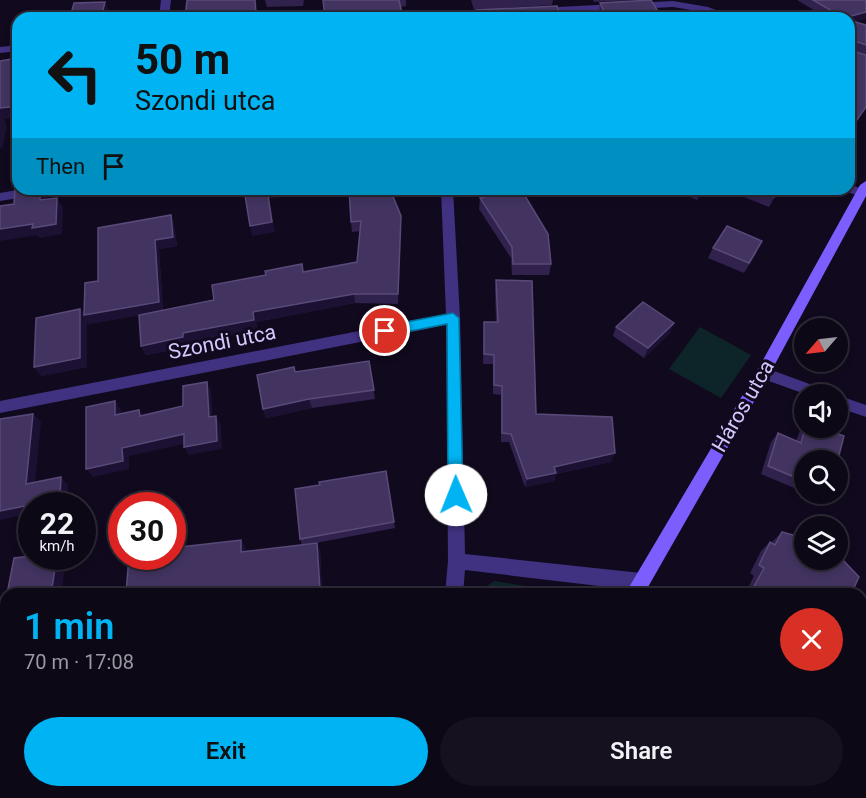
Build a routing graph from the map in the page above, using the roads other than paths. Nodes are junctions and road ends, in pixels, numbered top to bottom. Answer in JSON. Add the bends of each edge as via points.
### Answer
{"nodes":[{"id":1,"x":531,"y":11,"type":"edge"},
{"id":2,"x":714,"y":12,"type":"edge"},
{"id":3,"x":859,"y":189,"type":"edge"},
{"id":4,"x":447,"y":195,"type":"edge"},
{"id":5,"x":453,"y":318,"type":"junction"},
{"id":6,"x":763,"y":373,"type":"junction"},
{"id":7,"x":794,"y":384,"type":"edge"},
{"id":8,"x":848,"y":404,"type":"edge"},
{"id":9,"x":0,"y":407,"type":"edge"},
{"id":10,"x":866,"y":411,"type":"edge"},
{"id":11,"x":457,"y":561,"type":"junction"},
{"id":12,"x":455,"y":588,"type":"edge"},
{"id":13,"x":638,"y":588,"type":"edge"}],
"edges":[{"from":1,"to":2,"type":"street","via":[[674,4]]},
{"from":3,"to":6,"type":"street","name":"Háros utca"},
{"from":4,"to":5,"type":"street"},
{"from":5,"to":9,"type":"street","name":"Szondi utca"},
{"from":5,"to":11,"type":"street"},
{"from":6,"to":7,"type":"street"},
{"from":6,"to":13,"type":"street","name":"Háros utca"},
{"from":8,"to":10,"type":"street"},
{"from":11,"to":12,"type":"street"},
{"from":11,"to":13,"type":"street"}]}
